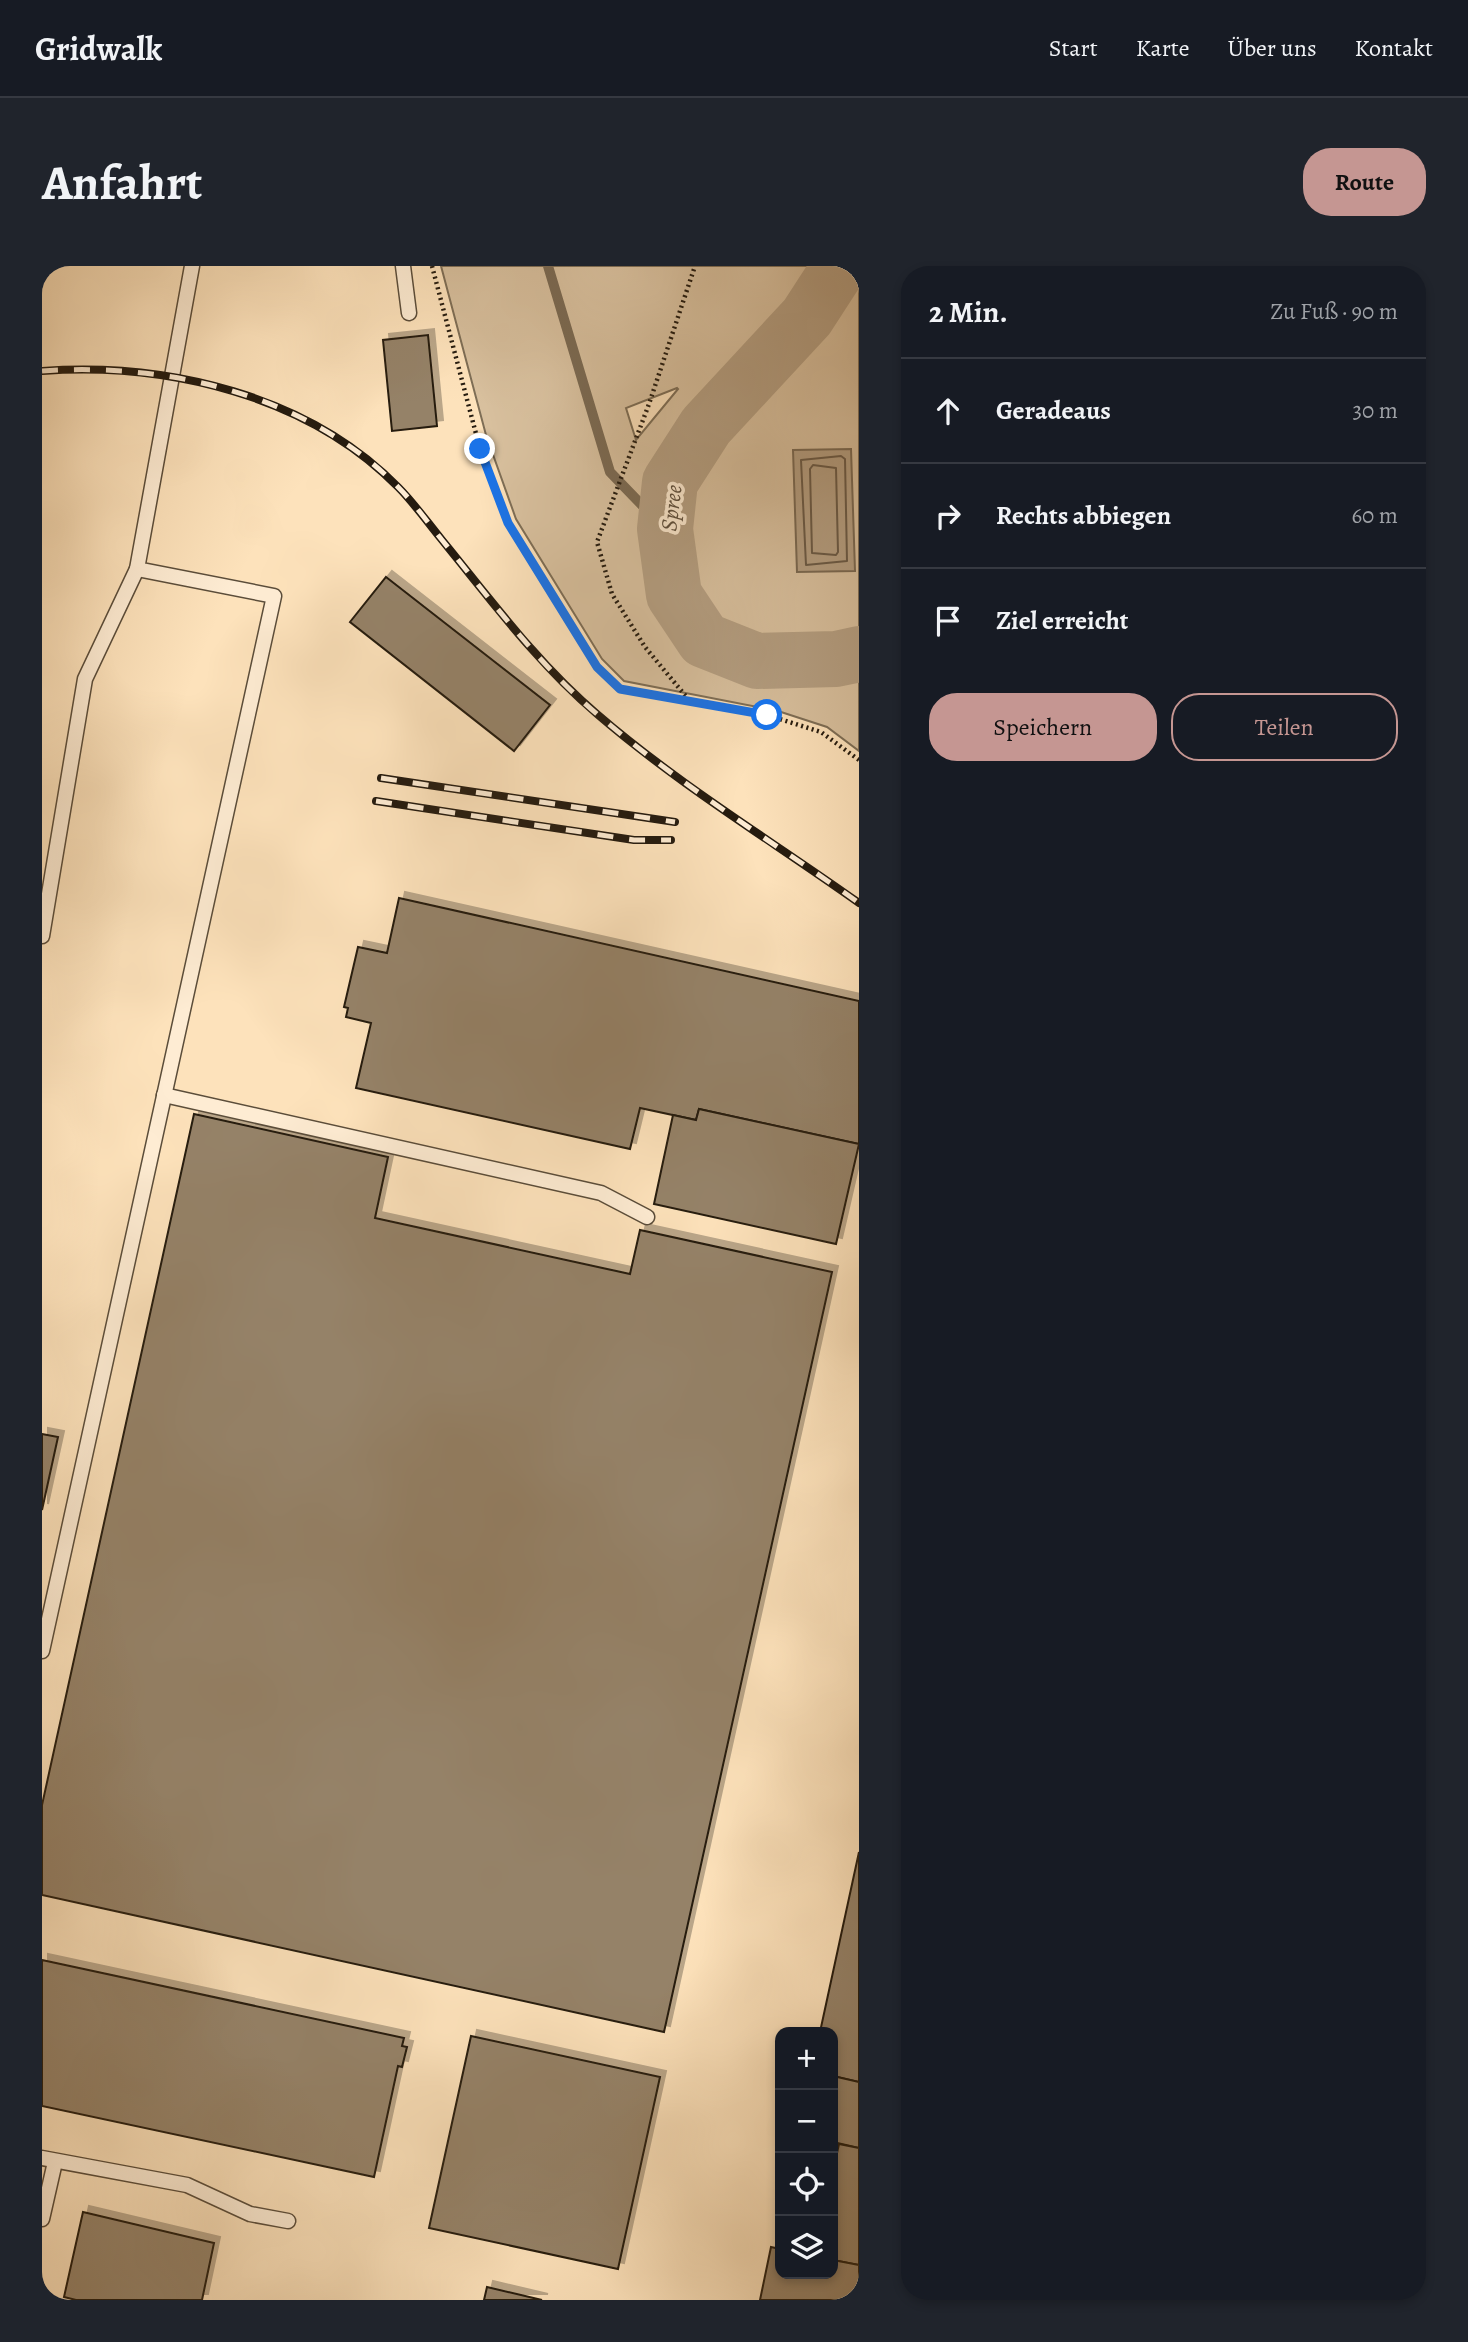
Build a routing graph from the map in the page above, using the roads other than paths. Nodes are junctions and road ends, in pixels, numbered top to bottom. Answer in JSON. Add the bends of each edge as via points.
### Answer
{"nodes":[{"id":1,"x":192,"y":266,"type":"edge"},
{"id":2,"x":403,"y":266,"type":"edge"},
{"id":3,"x":409,"y":313,"type":"dead end"},
{"id":4,"x":137,"y":569,"type":"junction"},
{"id":5,"x":42,"y":936,"type":"edge"},
{"id":6,"x":164,"y":1095,"type":"junction"},
{"id":7,"x":647,"y":1217,"type":"dead end"},
{"id":8,"x":42,"y":1651,"type":"edge"},
{"id":9,"x":48,"y":2160,"type":"edge"},
{"id":10,"x":42,"y":2219,"type":"edge"},
{"id":11,"x":288,"y":2221,"type":"dead end"}],
"edges":[{"from":1,"to":4,"type":"lane"},
{"from":2,"to":3,"type":"lane"},
{"from":4,"to":5,"type":"lane","via":[[85,679]]},
{"from":4,"to":6,"type":"lane","via":[[274,596]]},
{"from":6,"to":7,"type":"lane","via":[[601,1194]]},
{"from":6,"to":8,"type":"lane"},
{"from":9,"to":10,"type":"lane"},
{"from":9,"to":11,"type":"lane","via":[[187,2185],[250,2214]]}]}
